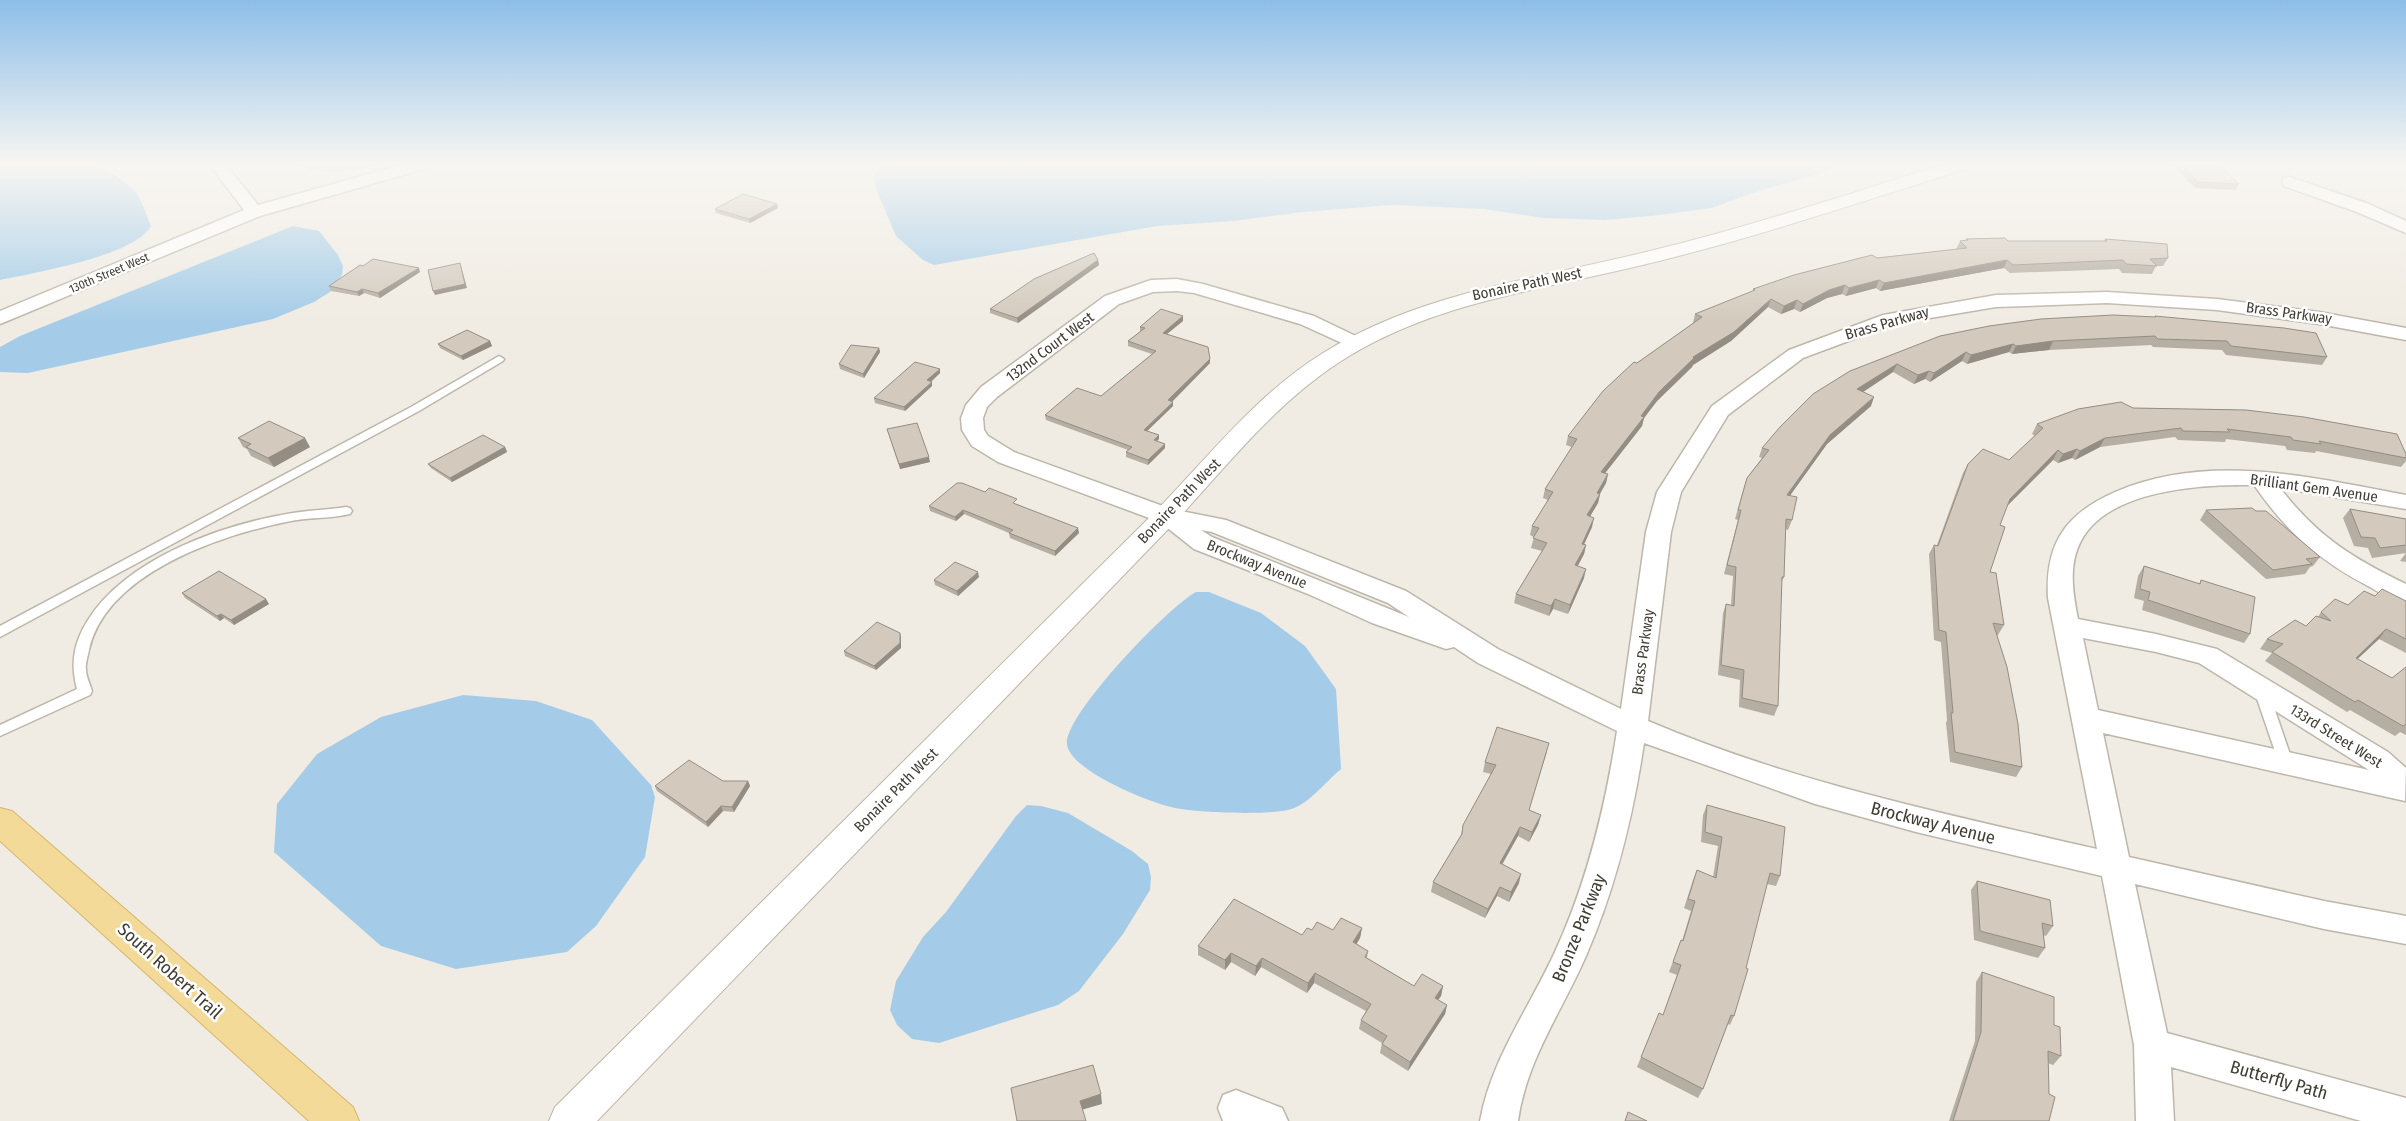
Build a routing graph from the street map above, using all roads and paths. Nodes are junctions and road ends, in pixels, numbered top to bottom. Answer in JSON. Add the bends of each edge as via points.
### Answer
{"nodes":[{"id":1,"x":241,"y":217,"type":"edge"},
{"id":2,"x":1790,"y":217,"type":"edge"},
{"id":3,"x":2383,"y":217,"type":"edge"},
{"id":4,"x":2406,"y":228,"type":"edge"},
{"id":5,"x":0,"y":318,"type":"edge"},
{"id":6,"x":2406,"y":334,"type":"edge"},
{"id":7,"x":1355,"y":343,"type":"junction"},
{"id":8,"x":499,"y":359,"type":"dead end"},
{"id":9,"x":2261,"y":478,"type":"junction"},
{"id":10,"x":2406,"y":502,"type":"edge"},
{"id":11,"x":346,"y":511,"type":"dead end"},
{"id":12,"x":1166,"y":516,"type":"junction"},
{"id":13,"x":2400,"y":590,"type":"edge"},
{"id":14,"x":2066,"y":626,"type":"junction"},
{"id":15,"x":0,"y":632,"type":"edge"},
{"id":16,"x":2260,"y":688,"type":"junction"},
{"id":17,"x":2085,"y":718,"type":"junction"},
{"id":18,"x":1633,"y":725,"type":"junction"},
{"id":19,"x":0,"y":730,"type":"edge"},
{"id":20,"x":2286,"y":763,"type":"junction"},
{"id":21,"x":2406,"y":790,"type":"edge"},
{"id":22,"x":0,"y":821,"type":"edge"},
{"id":23,"x":2114,"y":866,"type":"junction"},
{"id":24,"x":2403,"y":929,"type":"edge"},
{"id":25,"x":2152,"y":1045,"type":"junction"},
{"id":26,"x":1236,"y":1108,"type":"dead end"},
{"id":27,"x":2406,"y":1116,"type":"edge"},
{"id":28,"x":340,"y":1121,"type":"edge"},
{"id":29,"x":569,"y":1121,"type":"edge"},
{"id":30,"x":1269,"y":1121,"type":"edge"},
{"id":31,"x":1499,"y":1121,"type":"edge"},
{"id":32,"x":2155,"y":1121,"type":"edge"}],
"edges":[{"from":1,"to":5,"type":"street","name":"130th Street West"},
{"from":2,"to":7,"type":"street","name":"Bonaire Path West","via":[[1648,258],[1469,296]]},
{"from":3,"to":4,"type":"street"},
{"from":6,"to":18,"type":"street","name":"Brass Parkway","via":[[2233,305],[2132,298],[2053,298],[1987,302],[1922,312],[1860,329],[1790,358],[1754,381],[1714,416],[1690,449],[1674,482],[1662,519]]},
{"from":7,"to":12,"type":"street","name":"Bonaire Path West","via":[[1307,374],[1280,397]]},
{"from":7,"to":12,"type":"street","name":"132nd Court West","via":[[1307,320],[1196,288],[1151,286],[1112,300],[989,392],[977,405],[972,418],[973,430],[980,441],[1006,457]]},
{"from":8,"to":15,"type":"lane","via":[[415,409]]},
{"from":9,"to":10,"type":"street","name":"Brilliant Gem Avenue"},
{"from":9,"to":13,"type":"street","via":[[2315,542],[2357,570]]},
{"from":9,"to":14,"type":"street","name":"Brilliant Gem Avenue","via":[[2177,481],[2134,492],[2105,505],[2080,523],[2063,554],[2059,580]]},
{"from":11,"to":19,"type":"lane","via":[[288,518],[225,534],[178,552],[144,572],[102,608],[83,639],[78,667],[85,691]]},
{"from":12,"to":18,"type":"street","name":"Brockway Avenue","via":[[1203,543],[1488,656]]},
{"from":12,"to":29,"type":"street","name":"Bonaire Path West"},
{"from":14,"to":16,"type":"street","name":"133rd Street West","via":[[2207,656]]},
{"from":14,"to":17,"type":"street"},
{"from":16,"to":20,"type":"lane"},
{"from":16,"to":21,"type":"street","name":"133rd Street West","via":[[2378,760]]},
{"from":17,"to":20,"type":"street","name":"133rd Street West"},
{"from":17,"to":23,"type":"street"},
{"from":18,"to":23,"type":"street","name":"Brockway Avenue","via":[[1733,765],[1815,792],[1916,820]]},
{"from":18,"to":31,"type":"street","name":"Bronze Parkway","via":[[1614,827],[1597,887],[1572,950],[1510,1074]]},
{"from":20,"to":21,"type":"street","name":"133rd Street West"},
{"from":22,"to":28,"type":"main road","name":"South Robert Trail"},
{"from":23,"to":24,"type":"street","name":"Brockway Avenue","via":[[2324,915]]},
{"from":23,"to":25,"type":"street"},
{"from":25,"to":27,"type":"street","name":"Butterfly Path"},
{"from":25,"to":32,"type":"street"},
{"from":26,"to":30,"type":"street"}]}
